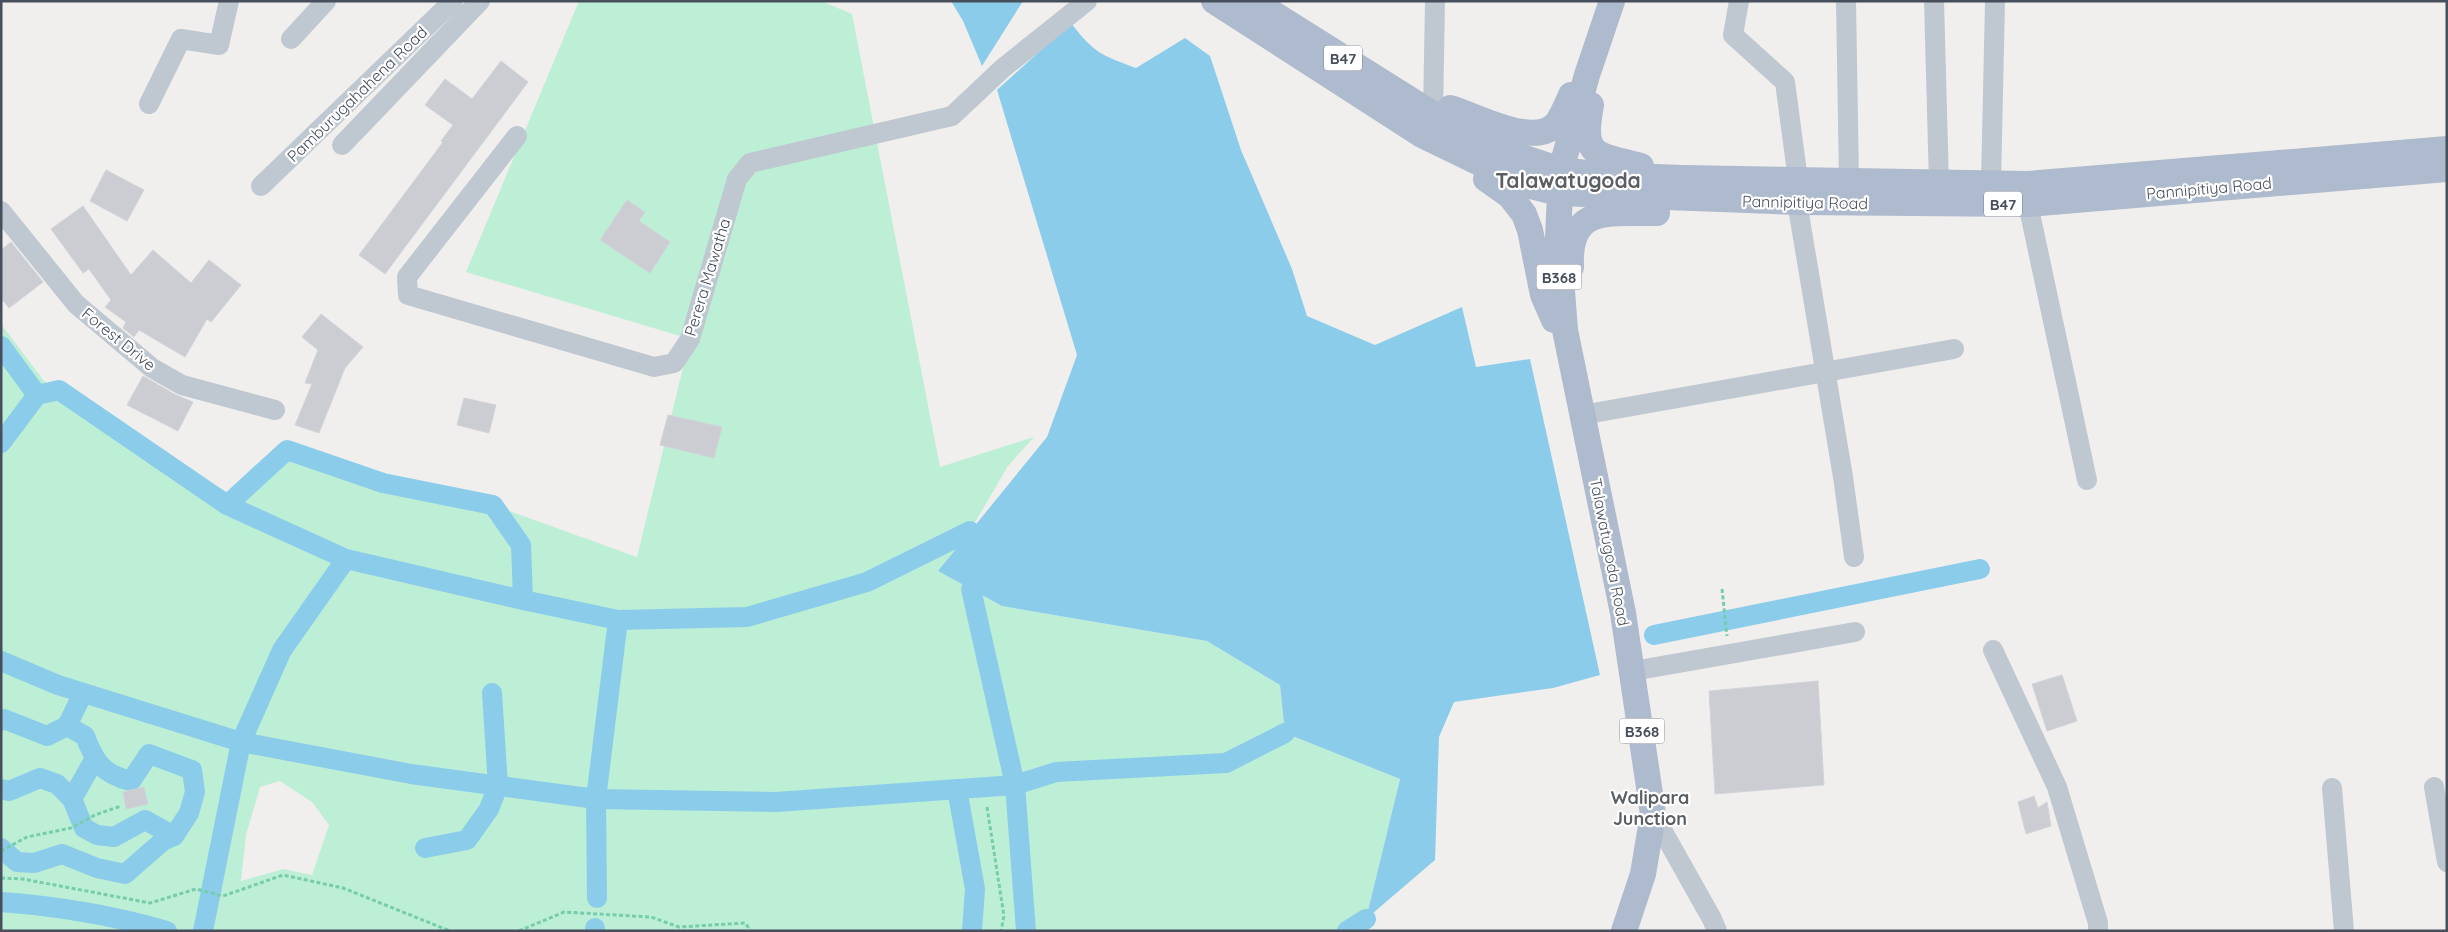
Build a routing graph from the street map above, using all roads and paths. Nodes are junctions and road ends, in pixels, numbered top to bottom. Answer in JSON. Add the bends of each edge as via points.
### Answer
{"nodes":[{"id":1,"x":229,"y":1,"type":"edge"},
{"id":2,"x":326,"y":1,"type":"edge"},
{"id":3,"x":453,"y":1,"type":"edge"},
{"id":4,"x":480,"y":1,"type":"edge"},
{"id":5,"x":1087,"y":1,"type":"edge"},
{"id":6,"x":1214,"y":1,"type":"edge"},
{"id":7,"x":1253,"y":1,"type":"edge"},
{"id":8,"x":1435,"y":1,"type":"edge"},
{"id":9,"x":1612,"y":1,"type":"edge"},
{"id":10,"x":1739,"y":1,"type":"edge"},
{"id":11,"x":1846,"y":1,"type":"edge"},
{"id":12,"x":1934,"y":1,"type":"edge"},
{"id":13,"x":1995,"y":1,"type":"edge"},
{"id":14,"x":291,"y":40,"type":"dead end"},
{"id":15,"x":1598,"y":42,"type":"junction"},
{"id":16,"x":149,"y":104,"type":"dead end"},
{"id":17,"x":1434,"y":109,"type":"junction"},
{"id":18,"x":517,"y":136,"type":"dead end"},
{"id":19,"x":1439,"y":143,"type":"junction"},
{"id":20,"x":342,"y":145,"type":"dead end"},
{"id":21,"x":2447,"y":149,"type":"edge"},
{"id":22,"x":2447,"y":169,"type":"edge"},
{"id":23,"x":1683,"y":178,"type":"junction"},
{"id":24,"x":1559,"y":181,"type":"junction"},
{"id":25,"x":1849,"y":181,"type":"junction"},
{"id":26,"x":1939,"y":184,"type":"junction"},
{"id":27,"x":1991,"y":184,"type":"junction"},
{"id":28,"x":261,"y":186,"type":"dead end"},
{"id":29,"x":1798,"y":191,"type":"junction"},
{"id":30,"x":2028,"y":194,"type":"junction"},
{"id":31,"x":1724,"y":200,"type":"junction"},
{"id":32,"x":1,"y":211,"type":"edge"},
{"id":33,"x":1954,"y":349,"type":"dead end"},
{"id":34,"x":1570,"y":360,"type":"junction"},
{"id":35,"x":1826,"y":371,"type":"junction"},
{"id":36,"x":275,"y":410,"type":"dead end"},
{"id":37,"x":1582,"y":415,"type":"junction"},
{"id":38,"x":2087,"y":480,"type":"dead end"},
{"id":39,"x":1854,"y":557,"type":"dead end"},
{"id":40,"x":1722,"y":589,"type":"dead end"},
{"id":41,"x":1855,"y":632,"type":"dead end"},
{"id":42,"x":1728,"y":645,"type":"dead end"},
{"id":43,"x":1993,"y":650,"type":"dead end"},
{"id":44,"x":1633,"y":671,"type":"junction"},
{"id":45,"x":2434,"y":787,"type":"dead end"},
{"id":46,"x":2332,"y":788,"type":"dead end"},
{"id":47,"x":121,"y":806,"type":"dead end"},
{"id":48,"x":987,"y":807,"type":"dead end"},
{"id":49,"x":1653,"y":814,"type":"junction"},
{"id":50,"x":1,"y":851,"type":"edge"},
{"id":51,"x":2447,"y":862,"type":"edge"},
{"id":52,"x":1,"y":878,"type":"edge"},
{"id":53,"x":450,"y":931,"type":"edge"},
{"id":54,"x":519,"y":931,"type":"edge"},
{"id":55,"x":751,"y":931,"type":"edge"},
{"id":56,"x":1001,"y":931,"type":"edge"},
{"id":57,"x":1624,"y":931,"type":"edge"},
{"id":58,"x":1716,"y":931,"type":"edge"},
{"id":59,"x":2098,"y":931,"type":"edge"},
{"id":60,"x":2344,"y":931,"type":"edge"}],
"edges":[{"from":1,"to":16,"type":"street","via":[[219,45],[181,39]]},
{"from":2,"to":14,"type":"street"},
{"from":3,"to":28,"type":"street","name":"Pamburugahahena Road"},
{"from":4,"to":20,"type":"street","name":"Pamburugahahena Road"},
{"from":5,"to":18,"type":"street","name":"Perera Mawatha","via":[[1003,68],[952,116],[750,163],[737,179],[690,339],[674,363],[654,368],[408,295],[407,277]]},
{"from":6,"to":19,"type":"main road","name":"Pannipitiya Road","number":"B47"},
{"from":7,"to":17,"type":"main road","name":"Pannipitiya Road","number":"B47","via":[[1404,96]]},
{"from":8,"to":17,"type":"street"},
{"from":9,"to":15,"type":"main road"},
{"from":10,"to":29,"type":"street","via":[[1734,36],[1785,82]]},
{"from":11,"to":25,"type":"street"},
{"from":12,"to":26,"type":"street"},
{"from":13,"to":27,"type":"street"},
{"from":15,"to":17,"type":"main road","via":[[1563,113],[1544,132],[1518,133],[1489,121]]},
{"from":15,"to":23,"type":"main road","via":[[1587,138],[1590,148],[1598,154]]},
{"from":15,"to":24,"type":"main road","name":"Talawatugoda Road"},
{"from":17,"to":24,"type":"main road","name":"Pannipitiya Road","number":"B47"},
{"from":19,"to":24,"type":"main road","name":"Pannipitiya Road","number":"B47","via":[[1523,184]]},
{"from":19,"to":34,"type":"main road","via":[[1510,196],[1524,214],[1544,295]]},
{"from":21,"to":30,"type":"main road","name":"Pannipitiya Road","number":"B47"},
{"from":22,"to":30,"type":"main road","name":"Pannipitiya Road","number":"B47"},
{"from":23,"to":24,"type":"main road","name":"Pannipitiya Road","number":"B47","via":[[1603,175]]},
{"from":23,"to":29,"type":"main road","name":"Pannipitiya Road","number":"B47"},
{"from":24,"to":31,"type":"main road","name":"Pannipitiya Road","number":"B47"},
{"from":24,"to":34,"type":"main road","name":"Talawatugoda Road","number":"B368","via":[[1560,281]]},
{"from":25,"to":26,"type":"main road","name":"Pannipitiya Road","number":"B47"},
{"from":25,"to":29,"type":"main road","name":"Pannipitiya Road","number":"B47"},
{"from":26,"to":27,"type":"main road","name":"Pannipitiya Road","number":"B47"},
{"from":27,"to":30,"type":"main road","name":"Pannipitiya Road","number":"B47"},
{"from":29,"to":30,"type":"main road","name":"Pannipitiya Road","number":"B47"},
{"from":29,"to":31,"type":"main road","name":"Pannipitiya Road","number":"B47"},
{"from":29,"to":35,"type":"street"},
{"from":30,"to":38,"type":"street"},
{"from":31,"to":34,"type":"main road","via":[[1684,212],[1606,215],[1582,223],[1570,250],[1573,296]]},
{"from":32,"to":36,"type":"street","name":"Forest Drive","via":[[76,304],[152,368],[182,385]]},
{"from":33,"to":35,"type":"street"},
{"from":34,"to":37,"type":"main road","name":"Talawatugoda Road","number":"B368"},
{"from":35,"to":37,"type":"street"},
{"from":35,"to":39,"type":"street"},
{"from":37,"to":44,"type":"main road","name":"Talawatugoda Road","number":"B368"},
{"from":40,"to":42,"type":"path"},
{"from":41,"to":44,"type":"street"},
{"from":43,"to":59,"type":"street","via":[[2057,787]]},
{"from":44,"to":49,"type":"main road","name":"Talawatugoda Road","number":"B368"},
{"from":45,"to":51,"type":"street"},
{"from":46,"to":60,"type":"street"},
{"from":47,"to":50,"type":"path","via":[[71,828],[27,837]]},
{"from":48,"to":56,"type":"path","via":[[1004,916]]},
{"from":49,"to":57,"type":"main road","name":"Talawatugoda Road","number":"B368","via":[[1643,874]]},
{"from":49,"to":58,"type":"street"},
{"from":52,"to":53,"type":"path","via":[[23,879],[150,902],[196,889],[223,896],[283,875],[343,888]]},
{"from":54,"to":55,"type":"path","via":[[564,912],[651,917],[679,927],[745,923]]}]}
